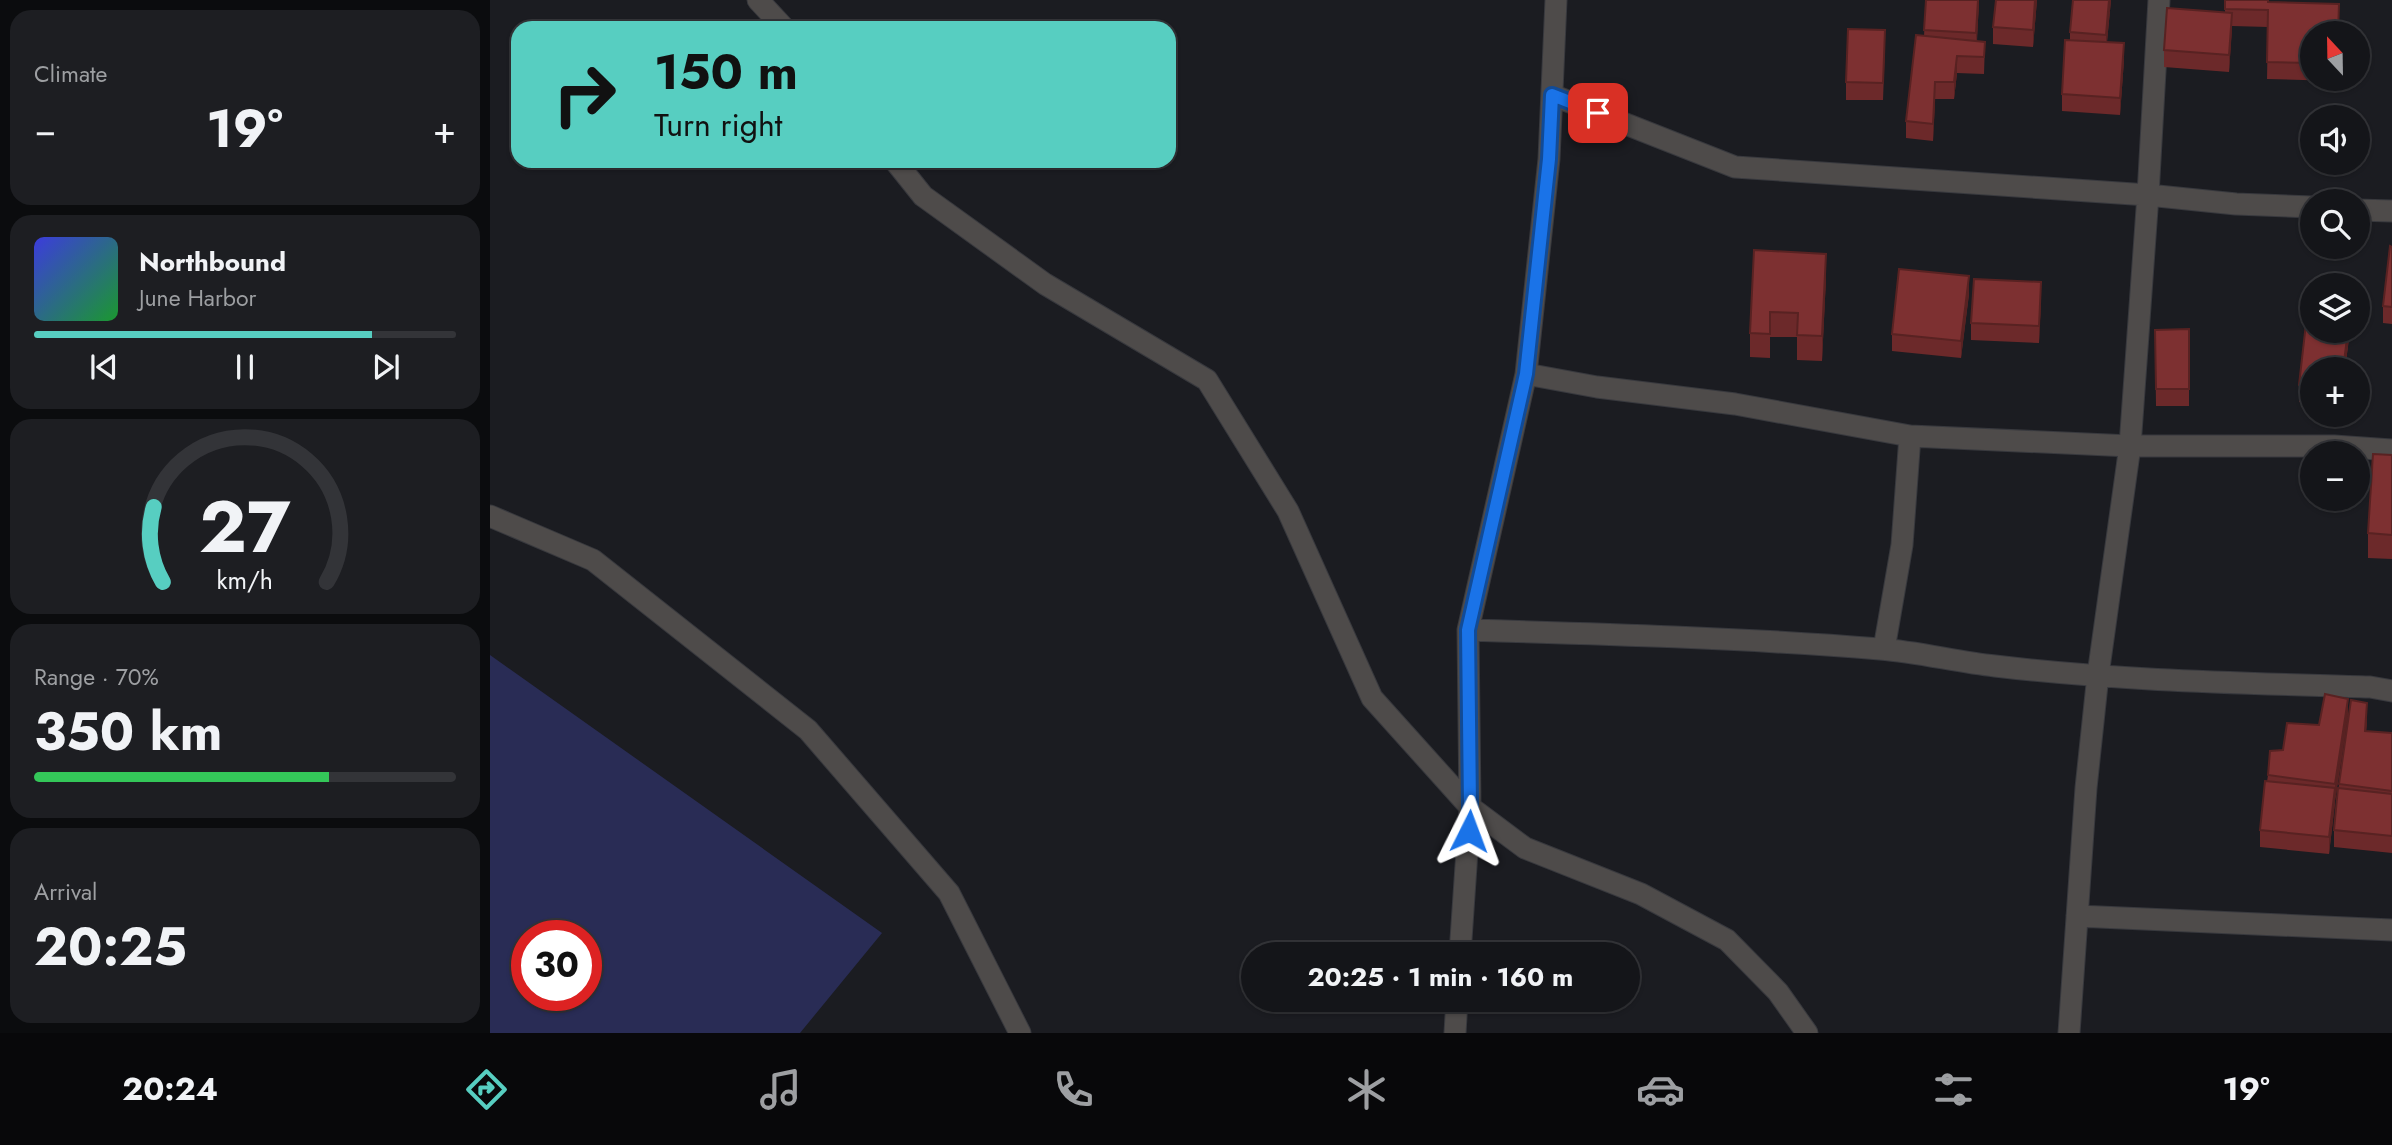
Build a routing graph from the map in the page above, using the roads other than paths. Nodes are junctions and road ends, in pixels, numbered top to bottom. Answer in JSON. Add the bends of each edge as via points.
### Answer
{"nodes":[{"id":1,"x":758,"y":0,"type":"edge"},
{"id":2,"x":1556,"y":0,"type":"edge"},
{"id":3,"x":2159,"y":0,"type":"edge"},
{"id":4,"x":777,"y":21,"type":"edge"},
{"id":5,"x":1552,"y":95,"type":"junction"},
{"id":6,"x":901,"y":168,"type":"edge"},
{"id":7,"x":2148,"y":195,"type":"junction"},
{"id":8,"x":2300,"y":207,"type":"edge"},
{"id":9,"x":2370,"y":210,"type":"edge"},
{"id":10,"x":2392,"y":211,"type":"edge"},
{"id":11,"x":1526,"y":374,"type":"junction"},
{"id":12,"x":1910,"y":436,"type":"junction"},
{"id":13,"x":2130,"y":446,"type":"junction"},
{"id":14,"x":2392,"y":450,"type":"edge"},
{"id":15,"x":490,"y":516,"type":"edge"},
{"id":16,"x":1468,"y":630,"type":"junction"},
{"id":17,"x":1884,"y":649,"type":"junction"},
{"id":18,"x":2098,"y":676,"type":"junction"},
{"id":19,"x":2392,"y":691,"type":"edge"},
{"id":20,"x":1470,"y":807,"type":"junction"},
{"id":21,"x":2077,"y":916,"type":"junction"},
{"id":22,"x":2392,"y":930,"type":"edge"},
{"id":23,"x":1461,"y":942,"type":"edge"},
{"id":24,"x":1456,"y":1012,"type":"edge"},
{"id":25,"x":1020,"y":1033,"type":"edge"},
{"id":26,"x":1455,"y":1033,"type":"edge"},
{"id":27,"x":1807,"y":1033,"type":"edge"},
{"id":28,"x":2069,"y":1033,"type":"edge"}],
"edges":[{"from":1,"to":4,"type":"street"},
{"from":2,"to":5,"type":"street"},
{"from":3,"to":7,"type":"street"},
{"from":5,"to":7,"type":"street","via":[[1735,167]]},
{"from":5,"to":11,"type":"street"},
{"from":6,"to":20,"type":"street","via":[[923,196],[1045,284],[1207,380],[1288,511],[1372,698]]},
{"from":7,"to":8,"type":"street"},
{"from":7,"to":13,"type":"street"},
{"from":9,"to":10,"type":"street"},
{"from":11,"to":12,"type":"street","via":[[1735,404]]},
{"from":11,"to":16,"type":"street"},
{"from":12,"to":13,"type":"street"},
{"from":12,"to":17,"type":"street","via":[[1902,545]]},
{"from":13,"to":14,"type":"street"},
{"from":13,"to":18,"type":"street"},
{"from":15,"to":25,"type":"street","via":[[593,560],[808,730],[949,893]]},
{"from":16,"to":17,"type":"street"},
{"from":16,"to":20,"type":"street"},
{"from":17,"to":18,"type":"street"},
{"from":18,"to":19,"type":"street"},
{"from":18,"to":21,"type":"street"},
{"from":20,"to":23,"type":"street"},
{"from":20,"to":27,"type":"street","via":[[1525,848],[1641,894],[1727,940],[1778,992]]},
{"from":21,"to":22,"type":"street"},
{"from":21,"to":28,"type":"street"},
{"from":24,"to":26,"type":"street"}]}
